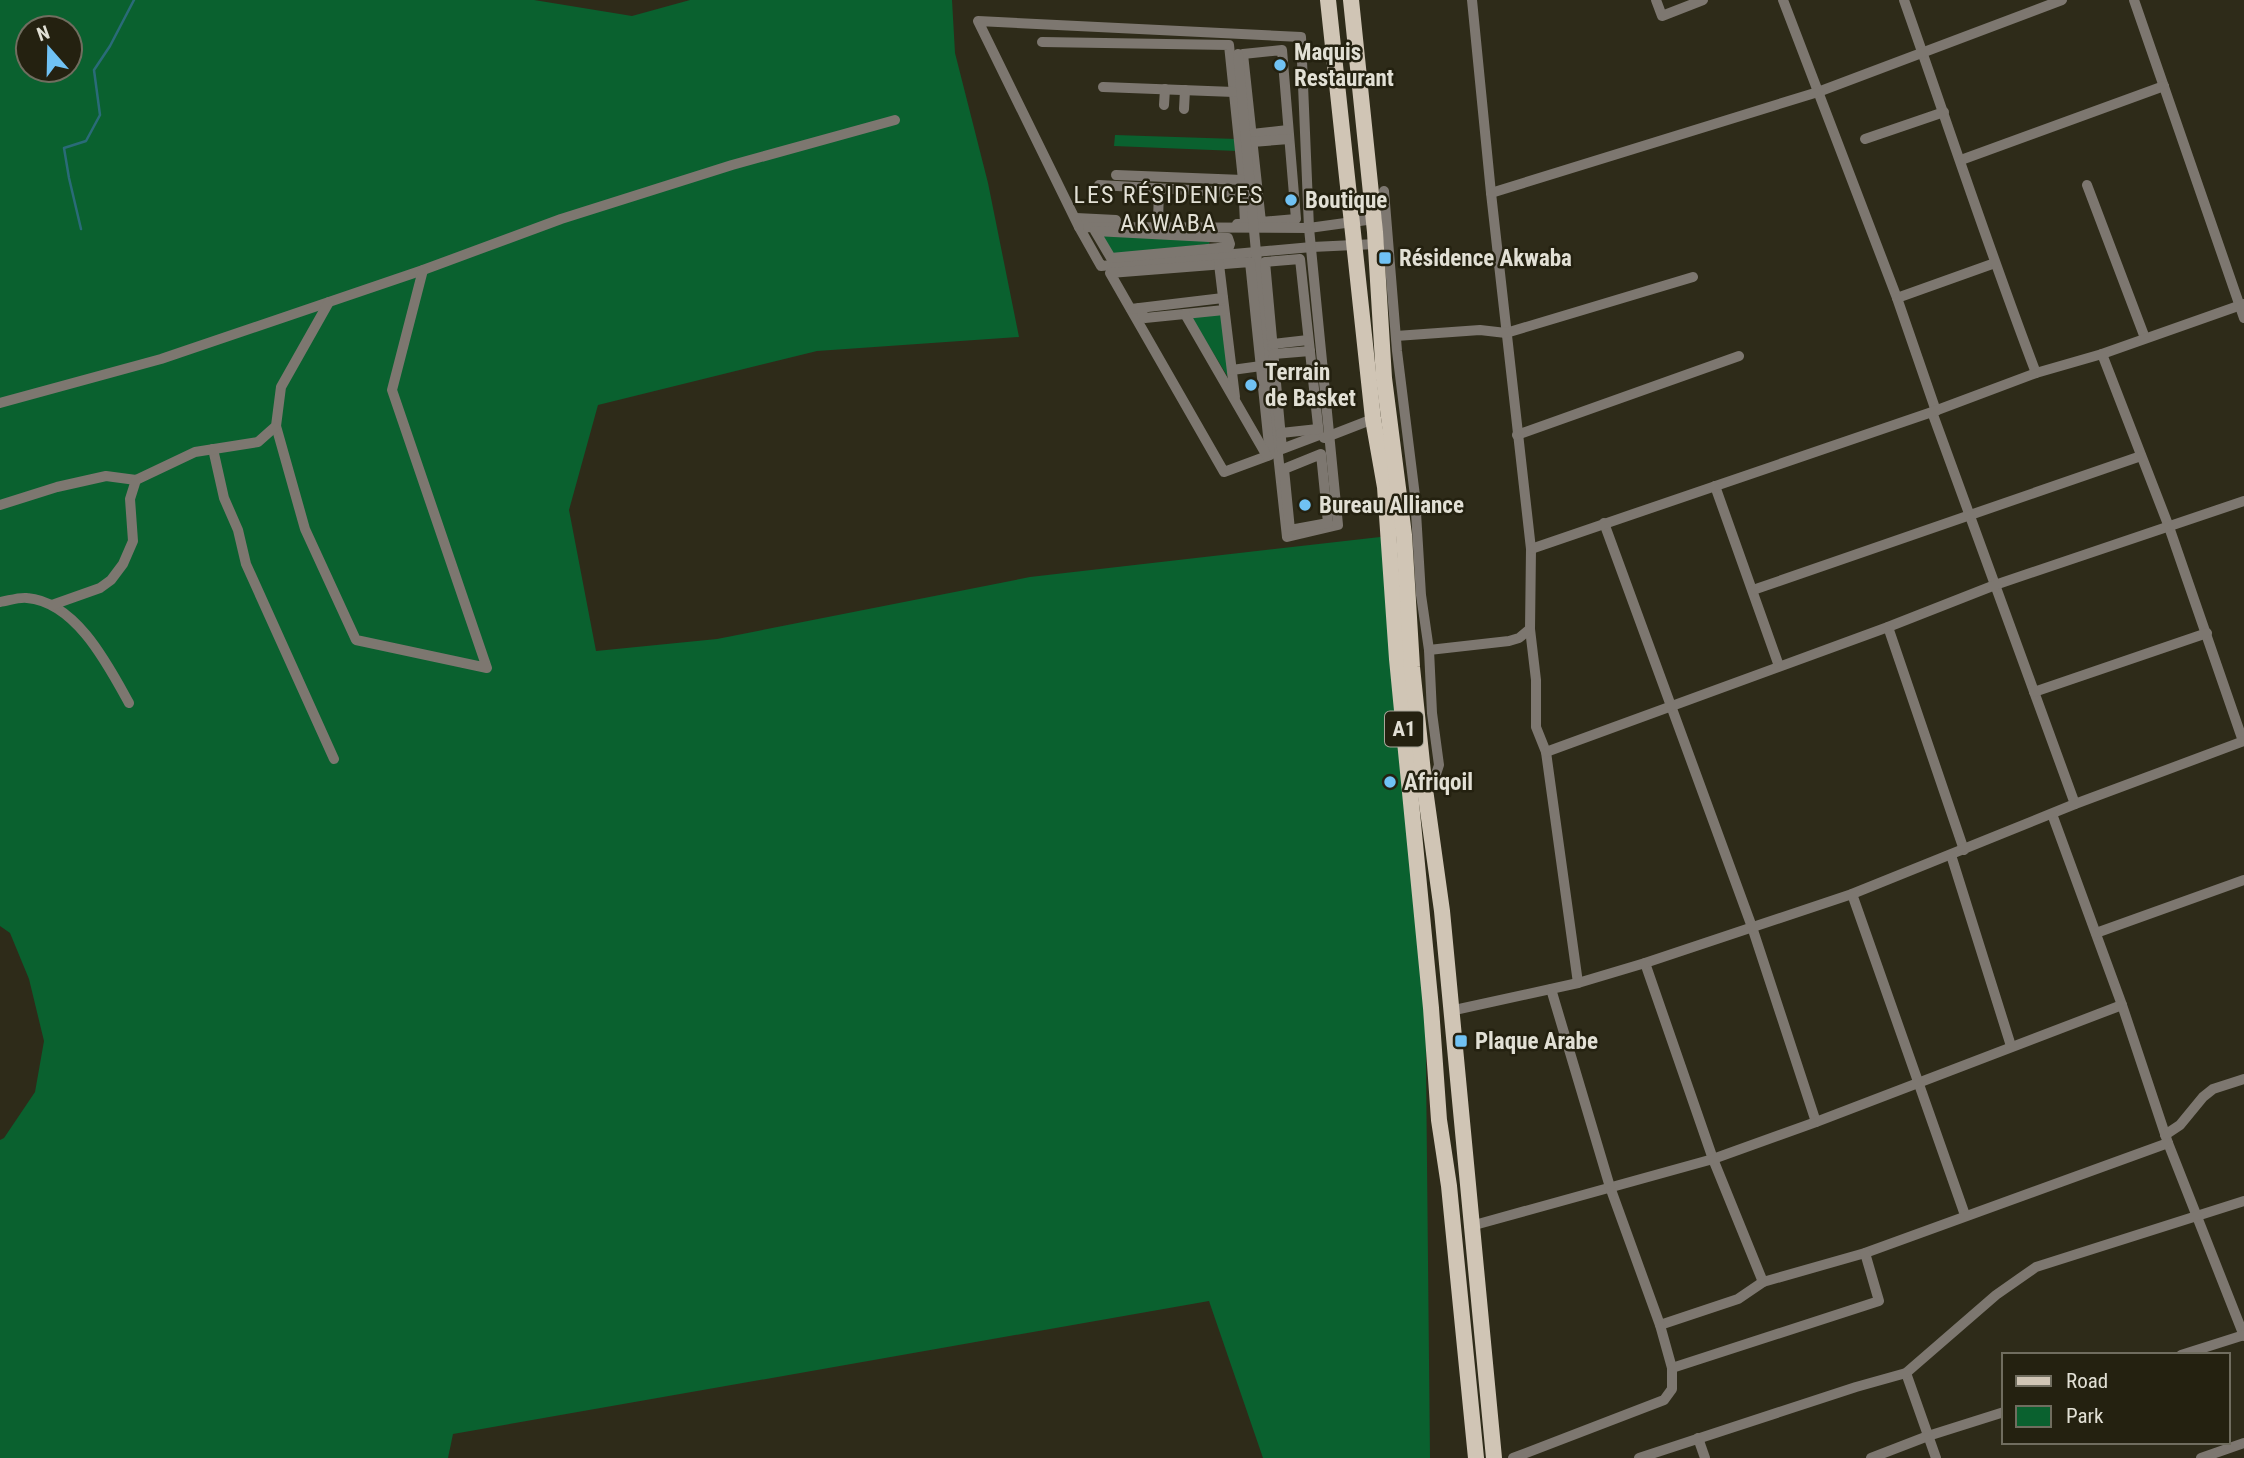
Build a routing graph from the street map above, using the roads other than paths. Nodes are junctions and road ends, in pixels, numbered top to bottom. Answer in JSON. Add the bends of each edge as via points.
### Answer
{"nodes":[{"id":1,"x":1328,"y":0,"type":"edge"},
{"id":2,"x":1351,"y":0,"type":"edge"},
{"id":3,"x":1472,"y":0,"type":"edge"},
{"id":4,"x":1656,"y":0,"type":"edge"},
{"id":5,"x":1703,"y":0,"type":"edge"},
{"id":6,"x":1783,"y":0,"type":"edge"},
{"id":7,"x":1904,"y":0,"type":"edge"},
{"id":8,"x":2062,"y":0,"type":"edge"},
{"id":9,"x":2134,"y":0,"type":"edge"},
{"id":10,"x":1042,"y":42,"type":"dead end"},
{"id":11,"x":1923,"y":53,"type":"junction"},
{"id":12,"x":1238,"y":54,"type":"dead end"},
{"id":13,"x":1175,"y":76,"type":"dead end"},
{"id":14,"x":2164,"y":86,"type":"junction"},
{"id":15,"x":1103,"y":87,"type":"dead end"},
{"id":16,"x":1175,"y":90,"type":"junction"},
{"id":17,"x":1234,"y":92,"type":"junction"},
{"id":18,"x":1818,"y":92,"type":"junction"},
{"id":19,"x":1164,"y":105,"type":"dead end"},
{"id":20,"x":1184,"y":109,"type":"dead end"},
{"id":21,"x":1944,"y":112,"type":"junction"},
{"id":22,"x":895,"y":120,"type":"dead end"},
{"id":23,"x":1289,"y":134,"type":"junction"},
{"id":24,"x":1252,"y":138,"type":"junction"},
{"id":25,"x":1865,"y":139,"type":"dead end"},
{"id":26,"x":1961,"y":160,"type":"junction"},
{"id":27,"x":1116,"y":175,"type":"dead end"},
{"id":28,"x":1243,"y":180,"type":"junction"},
{"id":29,"x":1099,"y":185,"type":"dead end"},
{"id":30,"x":2087,"y":185,"type":"dead end"},
{"id":31,"x":1159,"y":188,"type":"junction"},
{"id":32,"x":1384,"y":191,"type":"dead end"},
{"id":33,"x":1244,"y":193,"type":"junction"},
{"id":34,"x":1491,"y":193,"type":"junction"},
{"id":35,"x":1374,"y":219,"type":"junction"},
{"id":36,"x":1158,"y":222,"type":"junction"},
{"id":37,"x":1352,"y":222,"type":"junction"},
{"id":38,"x":1078,"y":223,"type":"junction"},
{"id":39,"x":1255,"y":227,"type":"junction"},
{"id":40,"x":1310,"y":228,"type":"junction"},
{"id":41,"x":1095,"y":231,"type":"joint"},
{"id":42,"x":1376,"y":244,"type":"junction"},
{"id":43,"x":1354,"y":246,"type":"junction"},
{"id":44,"x":1312,"y":247,"type":"junction"},
{"id":45,"x":1256,"y":252,"type":"junction"},
{"id":46,"x":1995,"y":263,"type":"junction"},
{"id":47,"x":1219,"y":264,"type":"junction"},
{"id":48,"x":1101,"y":266,"type":"junction"},
{"id":49,"x":422,"y":270,"type":"junction"},
{"id":50,"x":1693,"y":277,"type":"dead end"},
{"id":51,"x":1897,"y":298,"type":"junction"},
{"id":52,"x":329,"y":302,"type":"junction"},
{"id":53,"x":1224,"y":304,"type":"junction"},
{"id":54,"x":2242,"y":305,"type":"edge"},
{"id":55,"x":1135,"y":308,"type":"junction"},
{"id":56,"x":1185,"y":314,"type":"junction"},
{"id":57,"x":2244,"y":318,"type":"edge"},
{"id":58,"x":1506,"y":333,"type":"junction"},
{"id":59,"x":1396,"y":336,"type":"junction"},
{"id":60,"x":2145,"y":338,"type":"junction"},
{"id":61,"x":1309,"y":345,"type":"junction"},
{"id":62,"x":1273,"y":349,"type":"junction"},
{"id":63,"x":2102,"y":354,"type":"junction"},
{"id":64,"x":1739,"y":356,"type":"dead end"},
{"id":65,"x":1261,"y":366,"type":"junction"},
{"id":66,"x":1232,"y":370,"type":"junction"},
{"id":67,"x":2036,"y":373,"type":"junction"},
{"id":68,"x":1236,"y":401,"type":"junction"},
{"id":69,"x":0,"y":403,"type":"edge"},
{"id":70,"x":1934,"y":412,"type":"junction"},
{"id":71,"x":1373,"y":419,"type":"junction"},
{"id":72,"x":276,"y":426,"type":"junction"},
{"id":73,"x":1517,"y":435,"type":"junction"},
{"id":74,"x":1329,"y":436,"type":"junction"},
{"id":75,"x":213,"y":449,"type":"junction"},
{"id":76,"x":1272,"y":456,"type":"junction"},
{"id":77,"x":2141,"y":456,"type":"junction"},
{"id":78,"x":1284,"y":469,"type":"joint"},
{"id":79,"x":136,"y":480,"type":"junction"},
{"id":80,"x":1715,"y":486,"type":"junction"},
{"id":81,"x":2244,"y":501,"type":"edge"},
{"id":82,"x":0,"y":505,"type":"edge"},
{"id":83,"x":1969,"y":516,"type":"junction"},
{"id":84,"x":1604,"y":523,"type":"junction"},
{"id":85,"x":2169,"y":527,"type":"junction"},
{"id":86,"x":1531,"y":549,"type":"junction"},
{"id":87,"x":1995,"y":585,"type":"junction"},
{"id":88,"x":1753,"y":590,"type":"junction"},
{"id":89,"x":0,"y":602,"type":"edge"},
{"id":90,"x":52,"y":605,"type":"junction"},
{"id":91,"x":1888,"y":627,"type":"junction"},
{"id":92,"x":1530,"y":629,"type":"junction"},
{"id":93,"x":2207,"y":633,"type":"junction"},
{"id":94,"x":1429,"y":650,"type":"junction"},
{"id":95,"x":1779,"y":666,"type":"junction"},
{"id":96,"x":2034,"y":692,"type":"junction"},
{"id":97,"x":129,"y":703,"type":"dead end"},
{"id":98,"x":1673,"y":706,"type":"junction"},
{"id":99,"x":2243,"y":741,"type":"edge"},
{"id":100,"x":1546,"y":752,"type":"junction"},
{"id":101,"x":334,"y":759,"type":"dead end"},
{"id":102,"x":1424,"y":782,"type":"junction"},
{"id":103,"x":2075,"y":804,"type":"junction"},
{"id":104,"x":2052,"y":814,"type":"junction"},
{"id":105,"x":1964,"y":850,"type":"junction"},
{"id":106,"x":1951,"y":855,"type":"junction"},
{"id":107,"x":2244,"y":880,"type":"edge"},
{"id":108,"x":1852,"y":894,"type":"junction"},
{"id":109,"x":1752,"y":927,"type":"junction"},
{"id":110,"x":2096,"y":933,"type":"junction"},
{"id":111,"x":1645,"y":963,"type":"junction"},
{"id":112,"x":1578,"y":983,"type":"junction"},
{"id":113,"x":1551,"y":989,"type":"junction"},
{"id":114,"x":2122,"y":1005,"type":"junction"},
{"id":115,"x":1450,"y":1011,"type":"junction"},
{"id":116,"x":2011,"y":1046,"type":"junction"},
{"id":117,"x":2244,"y":1079,"type":"edge"},
{"id":118,"x":1916,"y":1082,"type":"junction"},
{"id":119,"x":1816,"y":1122,"type":"junction"},
{"id":120,"x":2166,"y":1139,"type":"junction"},
{"id":121,"x":1713,"y":1158,"type":"junction"},
{"id":122,"x":1610,"y":1187,"type":"junction"},
{"id":123,"x":2244,"y":1201,"type":"edge"},
{"id":124,"x":1965,"y":1215,"type":"junction"},
{"id":125,"x":2197,"y":1217,"type":"junction"},
{"id":126,"x":1471,"y":1226,"type":"junction"},
{"id":127,"x":1865,"y":1253,"type":"junction"},
{"id":128,"x":1763,"y":1282,"type":"junction"},
{"id":129,"x":2241,"y":1318,"type":"edge"},
{"id":130,"x":1660,"y":1325,"type":"junction"},
{"id":131,"x":2244,"y":1335,"type":"edge"},
{"id":132,"x":2187,"y":1353,"type":"edge"},
{"id":133,"x":1672,"y":1368,"type":"junction"},
{"id":134,"x":1906,"y":1373,"type":"junction"},
{"id":135,"x":2002,"y":1413,"type":"edge"},
{"id":136,"x":1928,"y":1436,"type":"junction"},
{"id":137,"x":1698,"y":1438,"type":"junction"},
{"id":138,"x":2244,"y":1443,"type":"edge"},
{"id":139,"x":1476,"y":1458,"type":"edge"},
{"id":140,"x":1494,"y":1458,"type":"edge"},
{"id":141,"x":1513,"y":1458,"type":"edge"},
{"id":142,"x":1639,"y":1458,"type":"edge"},
{"id":143,"x":1705,"y":1458,"type":"edge"},
{"id":144,"x":1871,"y":1458,"type":"edge"},
{"id":145,"x":1936,"y":1458,"type":"edge"},
{"id":146,"x":2201,"y":1458,"type":"edge"}],
"edges":[{"from":1,"to":37,"type":"main road","number":"A1"},
{"from":2,"to":35,"type":"main road","number":"A1"},
{"from":3,"to":34,"type":"street"},
{"from":4,"to":5,"type":"street","via":[[1662,16]]},
{"from":6,"to":18,"type":"street"},
{"from":7,"to":11,"type":"street"},
{"from":8,"to":11,"type":"street"},
{"from":9,"to":14,"type":"street"},
{"from":10,"to":17,"type":"street","via":[[1229,45]]},
{"from":11,"to":18,"type":"street"},
{"from":11,"to":21,"type":"street"},
{"from":12,"to":39,"type":"street"},
{"from":13,"to":16,"type":"street"},
{"from":14,"to":26,"type":"street"},
{"from":14,"to":54,"type":"street"},
{"from":15,"to":16,"type":"street"},
{"from":16,"to":17,"type":"street"},
{"from":16,"to":19,"type":"street"},
{"from":16,"to":20,"type":"street"},
{"from":17,"to":28,"type":"street"},
{"from":18,"to":34,"type":"street"},
{"from":18,"to":51,"type":"street"},
{"from":21,"to":25,"type":"street"},
{"from":21,"to":26,"type":"street"},
{"from":22,"to":49,"type":"street","via":[[626,198]]},
{"from":23,"to":24,"type":"street"},
{"from":23,"to":24,"type":"street","via":[[1296,219],[1261,222]]},
{"from":23,"to":24,"type":"street","via":[[1282,50],[1243,54]]},
{"from":26,"to":46,"type":"street"},
{"from":27,"to":28,"type":"street"},
{"from":28,"to":33,"type":"street"},
{"from":29,"to":31,"type":"street"},
{"from":30,"to":60,"type":"street"},
{"from":31,"to":33,"type":"street"},
{"from":31,"to":36,"type":"street"},
{"from":32,"to":59,"type":"street"},
{"from":33,"to":36,"type":"street","via":[[1245,224]]},
{"from":34,"to":58,"type":"street"},
{"from":35,"to":37,"type":"street"},
{"from":35,"to":42,"type":"main road","number":"A1"},
{"from":36,"to":38,"type":"street"},
{"from":37,"to":40,"type":"street"},
{"from":37,"to":43,"type":"main road","number":"A1"},
{"from":38,"to":39,"type":"street"},
{"from":38,"to":40,"type":"street","via":[[978,21],[1301,37]]},
{"from":38,"to":48,"type":"street"},
{"from":39,"to":40,"type":"street"},
{"from":39,"to":45,"type":"street"},
{"from":40,"to":44,"type":"street"},
{"from":41,"to":41,"type":"street","via":[[1228,238],[1231,241],[1229,247],[1111,258]]},
{"from":42,"to":43,"type":"street"},
{"from":42,"to":102,"type":"main road","number":"A1","via":[[1384,378],[1404,535]]},
{"from":43,"to":44,"type":"street"},
{"from":43,"to":71,"type":"main road","number":"A1"},
{"from":44,"to":45,"type":"street"},
{"from":44,"to":74,"type":"street"},
{"from":45,"to":48,"type":"street"},
{"from":45,"to":76,"type":"street"},
{"from":46,"to":51,"type":"street"},
{"from":46,"to":67,"type":"street"},
{"from":47,"to":53,"type":"street"},
{"from":47,"to":55,"type":"street","via":[[1110,273]]},
{"from":47,"to":65,"type":"street","via":[[1250,262]]},
{"from":48,"to":76,"type":"street","via":[[1222,477]]},
{"from":49,"to":52,"type":"street"},
{"from":49,"to":72,"type":"street","via":[[392,390],[487,668],[356,640],[305,529]]},
{"from":50,"to":58,"type":"street"},
{"from":51,"to":70,"type":"street"},
{"from":52,"to":69,"type":"street","via":[[161,359]]},
{"from":52,"to":72,"type":"street","via":[[281,387]]},
{"from":53,"to":55,"type":"street"},
{"from":53,"to":56,"type":"street"},
{"from":53,"to":66,"type":"street"},
{"from":54,"to":57,"type":"street"},
{"from":54,"to":60,"type":"street"},
{"from":55,"to":56,"type":"street","via":[[1145,318]]},
{"from":55,"to":76,"type":"street","via":[[1224,472]]},
{"from":56,"to":68,"type":"street"},
{"from":58,"to":59,"type":"street","via":[[1480,330]]},
{"from":58,"to":73,"type":"street"},
{"from":59,"to":94,"type":"street"},
{"from":60,"to":63,"type":"street"},
{"from":61,"to":62,"type":"street"},
{"from":61,"to":62,"type":"street","via":[[1318,429],[1281,433]]},
{"from":61,"to":62,"type":"street","via":[[1300,258],[1265,262]]},
{"from":63,"to":67,"type":"street"},
{"from":63,"to":77,"type":"street"},
{"from":64,"to":73,"type":"street"},
{"from":65,"to":66,"type":"street"},
{"from":65,"to":76,"type":"street"},
{"from":66,"to":68,"type":"street"},
{"from":67,"to":70,"type":"street"},
{"from":68,"to":76,"type":"street"},
{"from":70,"to":80,"type":"street"},
{"from":70,"to":83,"type":"street"},
{"from":71,"to":74,"type":"street"},
{"from":71,"to":139,"type":"main road","number":"A1","via":[[1385,487],[1440,1120]]},
{"from":72,"to":75,"type":"street","via":[[258,442]]},
{"from":73,"to":86,"type":"street"},
{"from":74,"to":76,"type":"street"},
{"from":74,"to":76,"type":"street","via":[[1338,525],[1286,537]]},
{"from":75,"to":79,"type":"street","via":[[195,452]]},
{"from":75,"to":101,"type":"street","via":[[246,564]]},
{"from":77,"to":83,"type":"street"},
{"from":77,"to":85,"type":"street"},
{"from":78,"to":78,"type":"street","via":[[1321,454],[1328,523],[1290,530]]},
{"from":79,"to":82,"type":"street","via":[[106,476]]},
{"from":79,"to":90,"type":"street","via":[[130,499],[133,541],[123,564],[100,589]]},
{"from":80,"to":84,"type":"street"},
{"from":80,"to":88,"type":"street"},
{"from":81,"to":85,"type":"street"},
{"from":83,"to":87,"type":"street"},
{"from":83,"to":88,"type":"street"},
{"from":84,"to":86,"type":"street"},
{"from":84,"to":98,"type":"street"},
{"from":85,"to":87,"type":"street"},
{"from":85,"to":93,"type":"street"},
{"from":86,"to":92,"type":"street"},
{"from":87,"to":91,"type":"street"},
{"from":87,"to":96,"type":"street"},
{"from":88,"to":95,"type":"street"},
{"from":89,"to":90,"type":"street","via":[[26,598]]},
{"from":90,"to":97,"type":"street","via":[[98,649]]},
{"from":91,"to":95,"type":"street"},
{"from":91,"to":105,"type":"street"},
{"from":92,"to":94,"type":"street","via":[[1510,641]]},
{"from":92,"to":100,"type":"street","via":[[1536,727]]},
{"from":93,"to":96,"type":"street"},
{"from":93,"to":99,"type":"street"},
{"from":94,"to":102,"type":"street","via":[[1438,765],[1435,777]]},
{"from":95,"to":98,"type":"street"},
{"from":96,"to":103,"type":"street"},
{"from":98,"to":100,"type":"street"},
{"from":98,"to":109,"type":"street"},
{"from":99,"to":103,"type":"street"},
{"from":100,"to":112,"type":"street"},
{"from":102,"to":115,"type":"main road","number":"A1"},
{"from":103,"to":104,"type":"street"},
{"from":104,"to":105,"type":"street"},
{"from":104,"to":110,"type":"street"},
{"from":105,"to":106,"type":"street"},
{"from":106,"to":108,"type":"street"},
{"from":106,"to":116,"type":"street"},
{"from":107,"to":110,"type":"street"},
{"from":108,"to":109,"type":"street"},
{"from":108,"to":118,"type":"street"},
{"from":109,"to":111,"type":"street"},
{"from":109,"to":119,"type":"street"},
{"from":110,"to":114,"type":"street"},
{"from":111,"to":112,"type":"street"},
{"from":111,"to":121,"type":"street"},
{"from":112,"to":113,"type":"street"},
{"from":113,"to":115,"type":"street"},
{"from":113,"to":122,"type":"street"},
{"from":114,"to":116,"type":"street"},
{"from":114,"to":120,"type":"street"},
{"from":115,"to":126,"type":"main road","number":"A1"},
{"from":116,"to":118,"type":"street"},
{"from":117,"to":120,"type":"street","via":[[2213,1089]]},
{"from":118,"to":119,"type":"street"},
{"from":118,"to":124,"type":"street"},
{"from":119,"to":121,"type":"street"},
{"from":120,"to":124,"type":"street"},
{"from":120,"to":125,"type":"street"},
{"from":121,"to":122,"type":"street"},
{"from":121,"to":128,"type":"street"},
{"from":122,"to":126,"type":"street"},
{"from":122,"to":130,"type":"street"},
{"from":123,"to":125,"type":"street"},
{"from":124,"to":127,"type":"street"},
{"from":125,"to":129,"type":"street"},
{"from":125,"to":134,"type":"street","via":[[2036,1267],[1996,1295]]},
{"from":126,"to":140,"type":"main road","number":"A1"},
{"from":127,"to":128,"type":"street"},
{"from":127,"to":133,"type":"street","via":[[1880,1301]]},
{"from":128,"to":130,"type":"street","via":[[1738,1299]]},
{"from":129,"to":131,"type":"street"},
{"from":130,"to":133,"type":"street"},
{"from":131,"to":132,"type":"street"},
{"from":133,"to":141,"type":"street","via":[[1672,1389],[1664,1400]]},
{"from":134,"to":136,"type":"street"},
{"from":134,"to":137,"type":"street"},
{"from":135,"to":136,"type":"street"},
{"from":136,"to":144,"type":"street"},
{"from":136,"to":145,"type":"street"},
{"from":137,"to":142,"type":"street"},
{"from":137,"to":143,"type":"street"},
{"from":138,"to":146,"type":"street"}]}
